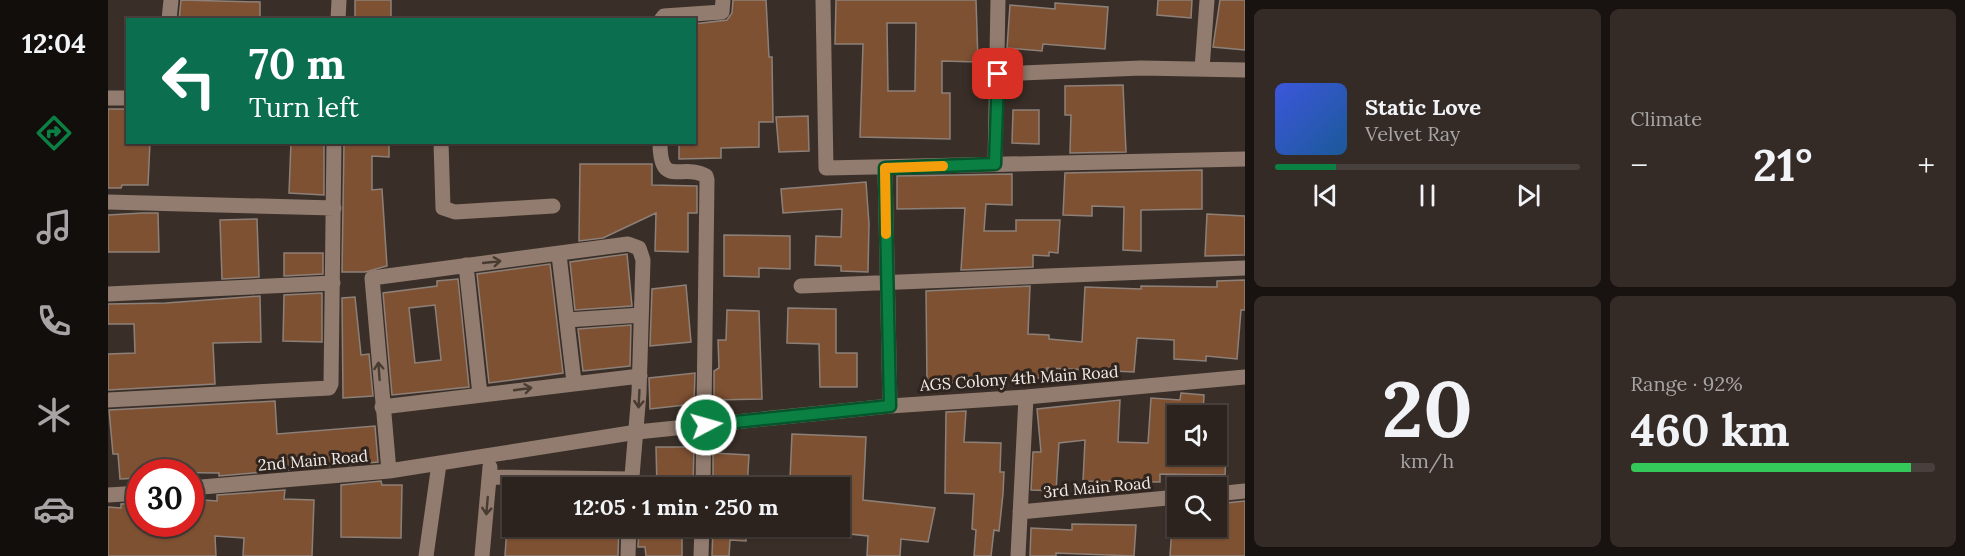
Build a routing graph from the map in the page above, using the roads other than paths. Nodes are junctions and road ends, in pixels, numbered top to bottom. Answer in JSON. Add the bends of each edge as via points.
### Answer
{"nodes":[{"id":1,"x":171,"y":0,"type":"edge"},
{"id":2,"x":339,"y":0,"type":"edge"},
{"id":3,"x":823,"y":0,"type":"edge"},
{"id":4,"x":998,"y":0,"type":"edge"},
{"id":5,"x":1207,"y":0,"type":"edge"},
{"id":6,"x":722,"y":6,"type":"edge"},
{"id":7,"x":169,"y":18,"type":"edge"},
{"id":8,"x":338,"y":18,"type":"edge"},
{"id":9,"x":663,"y":18,"type":"edge"},
{"id":10,"x":1202,"y":69,"type":"junction"},
{"id":11,"x":1245,"y":70,"type":"edge"},
{"id":12,"x":998,"y":74,"type":"junction"},
{"id":13,"x":108,"y":98,"type":"edge"},
{"id":14,"x":126,"y":98,"type":"edge"},
{"id":15,"x":334,"y":144,"type":"edge"},
{"id":16,"x":441,"y":144,"type":"edge"},
{"id":17,"x":660,"y":144,"type":"edge"},
{"id":18,"x":1245,"y":159,"type":"edge"},
{"id":19,"x":995,"y":164,"type":"junction"},
{"id":20,"x":885,"y":168,"type":"junction"},
{"id":21,"x":108,"y":202,"type":"edge"},
{"id":22,"x":553,"y":206,"type":"dead end"},
{"id":23,"x":334,"y":208,"type":"junction"},
{"id":24,"x":559,"y":255,"type":"junction"},
{"id":25,"x":466,"y":265,"type":"junction"},
{"id":26,"x":1245,"y":268,"type":"edge"},
{"id":27,"x":333,"y":283,"type":"junction"},
{"id":28,"x":887,"y":284,"type":"junction"},
{"id":29,"x":801,"y":286,"type":"dead end"},
{"id":30,"x":108,"y":294,"type":"edge"},
{"id":31,"x":641,"y":315,"type":"junction"},
{"id":32,"x":567,"y":320,"type":"junction"},
{"id":33,"x":640,"y":376,"type":"junction"},
{"id":34,"x":1245,"y":376,"type":"edge"},
{"id":35,"x":574,"y":382,"type":"junction"},
{"id":36,"x":480,"y":395,"type":"junction"},
{"id":37,"x":1026,"y":397,"type":"junction"},
{"id":38,"x":108,"y":400,"type":"edge"},
{"id":39,"x":382,"y":406,"type":"junction"},
{"id":40,"x":890,"y":406,"type":"junction"},
{"id":41,"x":706,"y":425,"type":"junction"},
{"id":42,"x":637,"y":432,"type":"junction"},
{"id":43,"x":490,"y":455,"type":"junction"},
{"id":44,"x":439,"y":464,"type":"junction"},
{"id":45,"x":390,"y":471,"type":"junction"},
{"id":46,"x":489,"y":477,"type":"junction"},
{"id":47,"x":632,"y":477,"type":"edge"},
{"id":48,"x":704,"y":477,"type":"edge"},
{"id":49,"x":502,"y":478,"type":"edge"},
{"id":50,"x":204,"y":487,"type":"edge"},
{"id":51,"x":1245,"y":491,"type":"edge"},
{"id":52,"x":1227,"y":493,"type":"edge"},
{"id":53,"x":126,"y":494,"type":"edge"},
{"id":54,"x":108,"y":495,"type":"edge"},
{"id":55,"x":1167,"y":498,"type":"edge"},
{"id":56,"x":1020,"y":512,"type":"junction"},
{"id":57,"x":629,"y":537,"type":"edge"},
{"id":58,"x":702,"y":537,"type":"edge"},
{"id":59,"x":426,"y":556,"type":"edge"},
{"id":60,"x":482,"y":556,"type":"edge"},
{"id":61,"x":628,"y":556,"type":"edge"},
{"id":62,"x":701,"y":556,"type":"edge"},
{"id":63,"x":1018,"y":556,"type":"edge"}],
"edges":[{"from":1,"to":7,"type":"street"},
{"from":2,"to":8,"type":"street"},
{"from":3,"to":20,"type":"street","via":[[826,168]]},
{"from":4,"to":12,"type":"street"},
{"from":5,"to":10,"type":"street"},
{"from":6,"to":9,"type":"street"},
{"from":10,"to":11,"type":"street"},
{"from":10,"to":12,"type":"street"},
{"from":12,"to":19,"type":"street"},
{"from":13,"to":14,"type":"street"},
{"from":15,"to":23,"type":"street"},
{"from":16,"to":22,"type":"street","via":[[443,208],[455,212]]},
{"from":17,"to":41,"type":"street","via":[[665,168],[706,176]]},
{"from":18,"to":19,"type":"street"},
{"from":19,"to":20,"type":"street"},
{"from":20,"to":28,"type":"street"},
{"from":21,"to":23,"type":"street"},
{"from":23,"to":27,"type":"street"},
{"from":25,"to":24,"type":"street","one_way":true},
{"from":24,"to":31,"type":"street","via":[[628,244],[639,248],[643,260]]},
{"from":24,"to":32,"type":"street"},
{"from":25,"to":36,"type":"street"},
{"from":39,"to":25,"type":"street","one_way":true,"via":[[372,278]]},
{"from":26,"to":28,"type":"street"},
{"from":27,"to":30,"type":"street"},
{"from":27,"to":38,"type":"street","via":[[329,388]]},
{"from":28,"to":29,"type":"street"},
{"from":28,"to":40,"type":"street"},
{"from":31,"to":32,"type":"street"},
{"from":31,"to":33,"type":"street"},
{"from":32,"to":35,"type":"street"},
{"from":33,"to":35,"type":"street"},
{"from":33,"to":42,"type":"street","one_way":true},
{"from":34,"to":37,"type":"street","name":"AGS Colony 4th Main Road"},
{"from":36,"to":35,"type":"street","one_way":true},
{"from":36,"to":39,"type":"street"},
{"from":37,"to":40,"type":"street","name":"AGS Colony 4th Main Road"},
{"from":37,"to":56,"type":"street"},
{"from":39,"to":45,"type":"street"},
{"from":40,"to":41,"type":"street","name":"AGS Colony 4th Main Road"},
{"from":41,"to":42,"type":"street","name":"AGS Colony 4th Main Road"},
{"from":41,"to":48,"type":"street"},
{"from":42,"to":43,"type":"street","name":"AGS Colony 4th Main Road"},
{"from":42,"to":47,"type":"street"},
{"from":43,"to":44,"type":"street","name":"AGS Colony 4th Main Road"},
{"from":43,"to":46,"type":"street"},
{"from":44,"to":45,"type":"street","name":"2nd Main Road"},
{"from":44,"to":59,"type":"street"},
{"from":45,"to":50,"type":"street","name":"2nd Main Road"},
{"from":46,"to":49,"type":"street"},
{"from":46,"to":60,"type":"street","one_way":true},
{"from":51,"to":52,"type":"street"},
{"from":53,"to":54,"type":"street"},
{"from":55,"to":56,"type":"street","name":"3rd Main Road"},
{"from":56,"to":63,"type":"street"},
{"from":57,"to":61,"type":"street"},
{"from":58,"to":62,"type":"street"}]}
